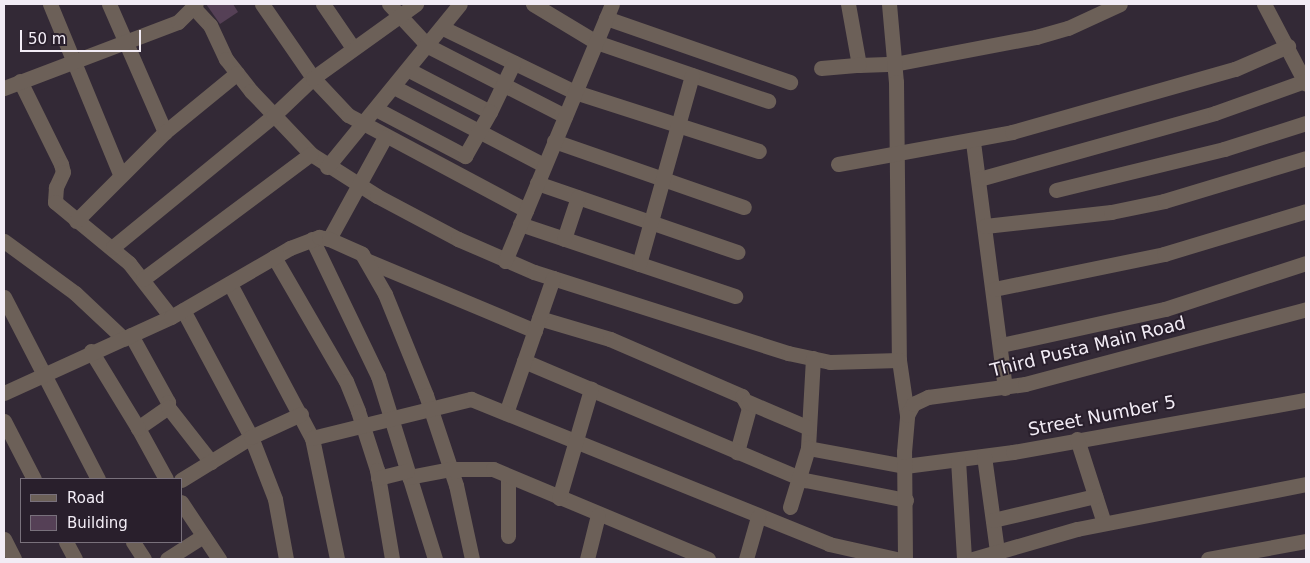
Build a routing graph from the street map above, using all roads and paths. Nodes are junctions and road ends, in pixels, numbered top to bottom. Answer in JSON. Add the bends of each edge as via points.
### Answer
{"nodes":[{"id":1,"x":50,"y":4,"type":"edge"},
{"id":2,"x":109,"y":4,"type":"edge"},
{"id":3,"x":262,"y":4,"type":"edge"},
{"id":4,"x":323,"y":4,"type":"edge"},
{"id":5,"x":416,"y":4,"type":"edge"},
{"id":6,"x":460,"y":4,"type":"edge"},
{"id":7,"x":533,"y":4,"type":"edge"},
{"id":8,"x":848,"y":4,"type":"edge"},
{"id":9,"x":889,"y":4,"type":"edge"},
{"id":10,"x":1120,"y":4,"type":"edge"},
{"id":11,"x":1264,"y":4,"type":"edge"},
{"id":12,"x":195,"y":6,"type":"edge"},
{"id":13,"x":393,"y":10,"type":"edge"},
{"id":14,"x":609,"y":11,"type":"edge"},
{"id":15,"x":443,"y":28,"type":"junction"},
{"id":16,"x":126,"y":41,"type":"junction"},
{"id":17,"x":596,"y":42,"type":"junction"},
{"id":18,"x":428,"y":46,"type":"junction"},
{"id":19,"x":1288,"y":46,"type":"junction"},
{"id":20,"x":353,"y":48,"type":"junction"},
{"id":21,"x":76,"y":60,"type":"junction"},
{"id":22,"x":514,"y":62,"type":"junction"},
{"id":23,"x":894,"y":64,"type":"junction"},
{"id":24,"x":859,"y":65,"type":"junction"},
{"id":25,"x":821,"y":68,"type":"dead end"},
{"id":26,"x":409,"y":70,"type":"junction"},
{"id":27,"x":237,"y":74,"type":"junction"},
{"id":28,"x":692,"y":75,"type":"junction"},
{"id":29,"x":312,"y":78,"type":"junction"},
{"id":30,"x":20,"y":81,"type":"junction"},
{"id":31,"x":790,"y":82,"type":"dead end"},
{"id":32,"x":1305,"y":82,"type":"edge"},
{"id":33,"x":504,"y":85,"type":"junction"},
{"id":34,"x":394,"y":87,"type":"junction"},
{"id":35,"x":4,"y":88,"type":"edge"},
{"id":36,"x":575,"y":92,"type":"junction"},
{"id":37,"x":768,"y":101,"type":"dead end"},
{"id":38,"x":376,"y":109,"type":"junction"},
{"id":39,"x":490,"y":112,"type":"junction"},
{"id":40,"x":273,"y":116,"type":"junction"},
{"id":41,"x":565,"y":116,"type":"junction"},
{"id":42,"x":1306,"y":123,"type":"edge"},
{"id":43,"x":362,"y":125,"type":"junction"},
{"id":44,"x":678,"y":125,"type":"junction"},
{"id":45,"x":165,"y":132,"type":"junction"},
{"id":46,"x":479,"y":132,"type":"junction"},
{"id":47,"x":385,"y":137,"type":"junction"},
{"id":48,"x":554,"y":140,"type":"junction"},
{"id":49,"x":973,"y":142,"type":"junction"},
{"id":50,"x":759,"y":151,"type":"dead end"},
{"id":51,"x":310,"y":154,"type":"junction"},
{"id":52,"x":897,"y":155,"type":"junction"},
{"id":53,"x":1306,"y":158,"type":"edge"},
{"id":54,"x":838,"y":164,"type":"dead end"},
{"id":55,"x":544,"y":166,"type":"junction"},
{"id":56,"x":328,"y":167,"type":"junction"},
{"id":57,"x":120,"y":174,"type":"junction"},
{"id":58,"x":664,"y":179,"type":"junction"},
{"id":59,"x":979,"y":179,"type":"junction"},
{"id":60,"x":537,"y":182,"type":"junction"},
{"id":61,"x":357,"y":184,"type":"junction"},
{"id":62,"x":1056,"y":190,"type":"dead end"},
{"id":63,"x":578,"y":197,"type":"junction"},
{"id":64,"x":744,"y":207,"type":"dead end"},
{"id":65,"x":1306,"y":211,"type":"edge"},
{"id":66,"x":523,"y":217,"type":"junction"},
{"id":67,"x":76,"y":221,"type":"junction"},
{"id":68,"x":651,"y":222,"type":"junction"},
{"id":69,"x":985,"y":226,"type":"junction"},
{"id":70,"x":312,"y":239,"type":"junction"},
{"id":71,"x":329,"y":239,"type":"junction"},
{"id":72,"x":564,"y":239,"type":"junction"},
{"id":73,"x":4,"y":240,"type":"edge"},
{"id":74,"x":113,"y":247,"type":"junction"},
{"id":75,"x":737,"y":252,"type":"dead end"},
{"id":76,"x":274,"y":257,"type":"junction"},
{"id":77,"x":368,"y":261,"type":"junction"},
{"id":78,"x":505,"y":261,"type":"junction"},
{"id":79,"x":639,"y":264,"type":"junction"},
{"id":80,"x":1306,"y":264,"type":"edge"},
{"id":81,"x":553,"y":278,"type":"junction"},
{"id":82,"x":143,"y":279,"type":"junction"},
{"id":83,"x":230,"y":284,"type":"junction"},
{"id":84,"x":994,"y":289,"type":"junction"},
{"id":85,"x":735,"y":296,"type":"dead end"},
{"id":86,"x":4,"y":297,"type":"edge"},
{"id":87,"x":1306,"y":310,"type":"edge"},
{"id":88,"x":177,"y":313,"type":"junction"},
{"id":89,"x":537,"y":325,"type":"junction"},
{"id":90,"x":128,"y":337,"type":"junction"},
{"id":91,"x":1001,"y":345,"type":"junction"},
{"id":92,"x":91,"y":351,"type":"junction"},
{"id":93,"x":813,"y":358,"type":"junction"},
{"id":94,"x":899,"y":360,"type":"junction"},
{"id":95,"x":524,"y":361,"type":"junction"},
{"id":96,"x":41,"y":373,"type":"junction"},
{"id":97,"x":1005,"y":388,"type":"junction"},
{"id":98,"x":591,"y":389,"type":"junction"},
{"id":99,"x":4,"y":393,"type":"edge"},
{"id":100,"x":1306,"y":400,"type":"edge"},
{"id":101,"x":748,"y":402,"type":"junction"},
{"id":102,"x":168,"y":407,"type":"junction"},
{"id":103,"x":431,"y":410,"type":"junction"},
{"id":104,"x":506,"y":413,"type":"junction"},
{"id":105,"x":301,"y":414,"type":"junction"},
{"id":106,"x":907,"y":415,"type":"junction"},
{"id":107,"x":4,"y":421,"type":"edge"},
{"id":108,"x":392,"y":421,"type":"junction"},
{"id":109,"x":364,"y":427,"type":"junction"},
{"id":110,"x":138,"y":428,"type":"junction"},
{"id":111,"x":809,"y":428,"type":"junction"},
{"id":112,"x":251,"y":437,"type":"junction"},
{"id":113,"x":312,"y":438,"type":"junction"},
{"id":114,"x":1077,"y":439,"type":"junction"},
{"id":115,"x":577,"y":443,"type":"junction"},
{"id":116,"x":808,"y":448,"type":"junction"},
{"id":117,"x":737,"y":452,"type":"junction"},
{"id":118,"x":984,"y":456,"type":"junction"},
{"id":119,"x":958,"y":460,"type":"junction"},
{"id":120,"x":211,"y":462,"type":"junction"},
{"id":121,"x":905,"y":466,"type":"junction"},
{"id":122,"x":451,"y":469,"type":"junction"},
{"id":123,"x":408,"y":474,"type":"junction"},
{"id":124,"x":508,"y":476,"type":"junction"},
{"id":125,"x":798,"y":477,"type":"junction"},
{"id":126,"x":33,"y":478,"type":"edge"},
{"id":127,"x":97,"y":478,"type":"edge"},
{"id":128,"x":165,"y":478,"type":"edge"},
{"id":129,"x":378,"y":478,"type":"junction"},
{"id":130,"x":182,"y":479,"type":"edge"},
{"id":131,"x":1306,"y":484,"type":"edge"},
{"id":132,"x":1095,"y":496,"type":"junction"},
{"id":133,"x":559,"y":498,"type":"junction"},
{"id":134,"x":906,"y":500,"type":"junction"},
{"id":135,"x":182,"y":504,"type":"edge"},
{"id":136,"x":790,"y":507,"type":"dead end"},
{"id":137,"x":598,"y":515,"type":"junction"},
{"id":138,"x":758,"y":517,"type":"junction"},
{"id":139,"x":993,"y":520,"type":"junction"},
{"id":140,"x":1104,"y":523,"type":"junction"},
{"id":141,"x":203,"y":536,"type":"junction"},
{"id":142,"x":508,"y":536,"type":"dead end"},
{"id":143,"x":4,"y":539,"type":"edge"},
{"id":144,"x":1306,"y":541,"type":"edge"},
{"id":145,"x":134,"y":543,"type":"edge"},
{"id":146,"x":997,"y":551,"type":"junction"},
{"id":147,"x":213,"y":557,"type":"edge"},
{"id":148,"x":14,"y":559,"type":"edge"},
{"id":149,"x":144,"y":559,"type":"edge"},
{"id":150,"x":166,"y":559,"type":"edge"},
{"id":151,"x":286,"y":559,"type":"edge"},
{"id":152,"x":336,"y":559,"type":"edge"},
{"id":153,"x":392,"y":559,"type":"edge"},
{"id":154,"x":435,"y":559,"type":"edge"},
{"id":155,"x":472,"y":559,"type":"edge"},
{"id":156,"x":587,"y":559,"type":"edge"},
{"id":157,"x":708,"y":559,"type":"edge"},
{"id":158,"x":746,"y":559,"type":"edge"},
{"id":159,"x":896,"y":559,"type":"edge"},
{"id":160,"x":905,"y":559,"type":"edge"},
{"id":161,"x":964,"y":559,"type":"edge"},
{"id":162,"x":973,"y":559,"type":"edge"},
{"id":163,"x":1208,"y":559,"type":"edge"}],
"edges":[{"from":1,"to":21,"type":"street"},
{"from":2,"to":16,"type":"street"},
{"from":3,"to":29,"type":"street"},
{"from":4,"to":20,"type":"street"},
{"from":5,"to":13,"type":"street"},
{"from":6,"to":15,"type":"street"},
{"from":7,"to":17,"type":"street"},
{"from":8,"to":24,"type":"street"},
{"from":9,"to":23,"type":"street"},
{"from":10,"to":23,"type":"street","via":[[1068,28],[1036,37]]},
{"from":11,"to":19,"type":"street"},
{"from":12,"to":16,"type":"street","via":[[178,22]]},
{"from":12,"to":27,"type":"street","via":[[210,25]]},
{"from":13,"to":18,"type":"street"},
{"from":13,"to":20,"type":"street"},
{"from":14,"to":17,"type":"street"},
{"from":14,"to":31,"type":"street"},
{"from":15,"to":18,"type":"street"},
{"from":15,"to":22,"type":"street"},
{"from":16,"to":21,"type":"street"},
{"from":16,"to":45,"type":"street"},
{"from":17,"to":28,"type":"street"},
{"from":17,"to":36,"type":"street"},
{"from":18,"to":26,"type":"street"},
{"from":18,"to":33,"type":"street"},
{"from":19,"to":32,"type":"street"},
{"from":19,"to":49,"type":"street","via":[[1204,78]]},
{"from":20,"to":29,"type":"street"},
{"from":21,"to":30,"type":"street"},
{"from":21,"to":57,"type":"street"},
{"from":22,"to":33,"type":"street"},
{"from":22,"to":36,"type":"street"},
{"from":23,"to":24,"type":"street"},
{"from":23,"to":52,"type":"street"},
{"from":24,"to":25,"type":"street"},
{"from":26,"to":34,"type":"street"},
{"from":26,"to":39,"type":"street"},
{"from":27,"to":40,"type":"street"},
{"from":27,"to":45,"type":"street"},
{"from":28,"to":37,"type":"street"},
{"from":28,"to":44,"type":"street"},
{"from":29,"to":40,"type":"street"},
{"from":29,"to":43,"type":"street"},
{"from":30,"to":35,"type":"street"},
{"from":30,"to":67,"type":"street","via":[[63,172],[56,187],[55,202]]},
{"from":32,"to":59,"type":"street","via":[[1215,112]]},
{"from":33,"to":39,"type":"street"},
{"from":33,"to":41,"type":"street"},
{"from":34,"to":38,"type":"street"},
{"from":34,"to":46,"type":"street"},
{"from":36,"to":41,"type":"street"},
{"from":36,"to":44,"type":"street"},
{"from":38,"to":43,"type":"street"},
{"from":38,"to":46,"type":"street","via":[[465,156]]},
{"from":39,"to":46,"type":"street"},
{"from":40,"to":51,"type":"street"},
{"from":40,"to":74,"type":"street"},
{"from":41,"to":48,"type":"street"},
{"from":42,"to":62,"type":"street","via":[[1224,149]]},
{"from":43,"to":47,"type":"street"},
{"from":43,"to":56,"type":"street"},
{"from":44,"to":50,"type":"street"},
{"from":44,"to":58,"type":"street"},
{"from":45,"to":57,"type":"street"},
{"from":46,"to":55,"type":"street"},
{"from":47,"to":61,"type":"street"},
{"from":47,"to":66,"type":"street"},
{"from":48,"to":55,"type":"street"},
{"from":48,"to":58,"type":"street"},
{"from":49,"to":52,"type":"street"},
{"from":49,"to":59,"type":"street"},
{"from":51,"to":56,"type":"street"},
{"from":51,"to":82,"type":"street"},
{"from":52,"to":54,"type":"street"},
{"from":52,"to":94,"type":"street"},
{"from":53,"to":69,"type":"street","via":[[1164,201],[1101,213]]},
{"from":55,"to":60,"type":"street"},
{"from":56,"to":61,"type":"street"},
{"from":57,"to":67,"type":"street"},
{"from":58,"to":64,"type":"street"},
{"from":58,"to":68,"type":"street"},
{"from":59,"to":69,"type":"street"},
{"from":60,"to":63,"type":"street"},
{"from":60,"to":66,"type":"street"},
{"from":61,"to":71,"type":"street"},
{"from":61,"to":78,"type":"street"},
{"from":63,"to":68,"type":"street"},
{"from":63,"to":72,"type":"street"},
{"from":65,"to":84,"type":"street","via":[[1164,254]]},
{"from":66,"to":72,"type":"street"},
{"from":66,"to":78,"type":"street"},
{"from":67,"to":74,"type":"street"},
{"from":68,"to":75,"type":"street"},
{"from":68,"to":79,"type":"street"},
{"from":69,"to":84,"type":"street"},
{"from":70,"to":71,"type":"street"},
{"from":70,"to":76,"type":"street"},
{"from":70,"to":108,"type":"street","via":[[378,376]]},
{"from":71,"to":77,"type":"street"},
{"from":72,"to":79,"type":"street"},
{"from":73,"to":90,"type":"street"},
{"from":74,"to":82,"type":"street"},
{"from":76,"to":83,"type":"street"},
{"from":76,"to":109,"type":"street","via":[[346,381]]},
{"from":77,"to":89,"type":"street"},
{"from":77,"to":103,"type":"street"},
{"from":78,"to":81,"type":"street"},
{"from":79,"to":85,"type":"street"},
{"from":80,"to":91,"type":"street","via":[[1165,309]]},
{"from":81,"to":89,"type":"street"},
{"from":81,"to":93,"type":"street"},
{"from":82,"to":88,"type":"street"},
{"from":83,"to":88,"type":"street"},
{"from":83,"to":105,"type":"street"},
{"from":84,"to":91,"type":"street"},
{"from":86,"to":96,"type":"street"},
{"from":87,"to":97,"type":"street","name":"Third Pusta Main Road"},
{"from":88,"to":90,"type":"street"},
{"from":88,"to":112,"type":"street"},
{"from":89,"to":95,"type":"street"},
{"from":89,"to":101,"type":"street","via":[[657,358]]},
{"from":90,"to":92,"type":"street"},
{"from":90,"to":102,"type":"street"},
{"from":91,"to":97,"type":"street"},
{"from":92,"to":96,"type":"street"},
{"from":92,"to":110,"type":"street"},
{"from":93,"to":94,"type":"street","via":[[830,362]]},
{"from":93,"to":111,"type":"street"},
{"from":94,"to":106,"type":"street"},
{"from":95,"to":98,"type":"street"},
{"from":95,"to":104,"type":"street"},
{"from":96,"to":99,"type":"street"},
{"from":96,"to":127,"type":"street"},
{"from":97,"to":106,"type":"street","name":"Third Pusta Main Road","via":[[928,397],[913,404]]},
{"from":98,"to":115,"type":"street"},
{"from":98,"to":117,"type":"street"},
{"from":100,"to":114,"type":"street","name":"Street Number 5"},
{"from":101,"to":111,"type":"street"},
{"from":101,"to":117,"type":"street"},
{"from":102,"to":110,"type":"street"},
{"from":102,"to":120,"type":"street"},
{"from":103,"to":104,"type":"street","via":[[471,400]]},
{"from":103,"to":108,"type":"street"},
{"from":103,"to":122,"type":"street"},
{"from":104,"to":115,"type":"street"},
{"from":105,"to":112,"type":"street"},
{"from":105,"to":113,"type":"street"},
{"from":106,"to":121,"type":"street"},
{"from":107,"to":126,"type":"street"},
{"from":108,"to":109,"type":"street"},
{"from":108,"to":123,"type":"street"},
{"from":109,"to":113,"type":"street"},
{"from":109,"to":129,"type":"street"},
{"from":110,"to":128,"type":"street"},
{"from":111,"to":116,"type":"street"},
{"from":112,"to":120,"type":"street"},
{"from":112,"to":151,"type":"street","via":[[275,499]]},
{"from":113,"to":152,"type":"street"},
{"from":114,"to":118,"type":"street","name":"Street Number 5"},
{"from":114,"to":132,"type":"street"},
{"from":115,"to":133,"type":"street"},
{"from":115,"to":138,"type":"street"},
{"from":116,"to":121,"type":"street","name":"Street Number 5"},
{"from":116,"to":125,"type":"street"},
{"from":117,"to":125,"type":"street"},
{"from":118,"to":119,"type":"street","name":"Street Number 5"},
{"from":118,"to":139,"type":"street"},
{"from":119,"to":121,"type":"street","name":"Street Number 5"},
{"from":119,"to":161,"type":"street"},
{"from":120,"to":130,"type":"street"},
{"from":121,"to":134,"type":"street"},
{"from":122,"to":123,"type":"street"},
{"from":122,"to":124,"type":"street","via":[[493,469]]},
{"from":122,"to":155,"type":"street"},
{"from":123,"to":129,"type":"street"},
{"from":123,"to":154,"type":"street"},
{"from":124,"to":133,"type":"street"},
{"from":124,"to":142,"type":"street"},
{"from":125,"to":134,"type":"street"},
{"from":125,"to":136,"type":"street"},
{"from":129,"to":153,"type":"street"},
{"from":131,"to":140,"type":"street"},
{"from":132,"to":139,"type":"street"},
{"from":132,"to":140,"type":"street"},
{"from":133,"to":137,"type":"street"},
{"from":134,"to":160,"type":"street"},
{"from":135,"to":141,"type":"street"},
{"from":137,"to":156,"type":"street"},
{"from":137,"to":157,"type":"street"},
{"from":138,"to":158,"type":"street"},
{"from":138,"to":159,"type":"street","via":[[829,544]]},
{"from":139,"to":146,"type":"street"},
{"from":140,"to":146,"type":"street"},
{"from":141,"to":147,"type":"street"},
{"from":141,"to":150,"type":"street"},
{"from":143,"to":148,"type":"street"},
{"from":144,"to":163,"type":"street"},
{"from":145,"to":149,"type":"street"},
{"from":146,"to":162,"type":"street"}]}
